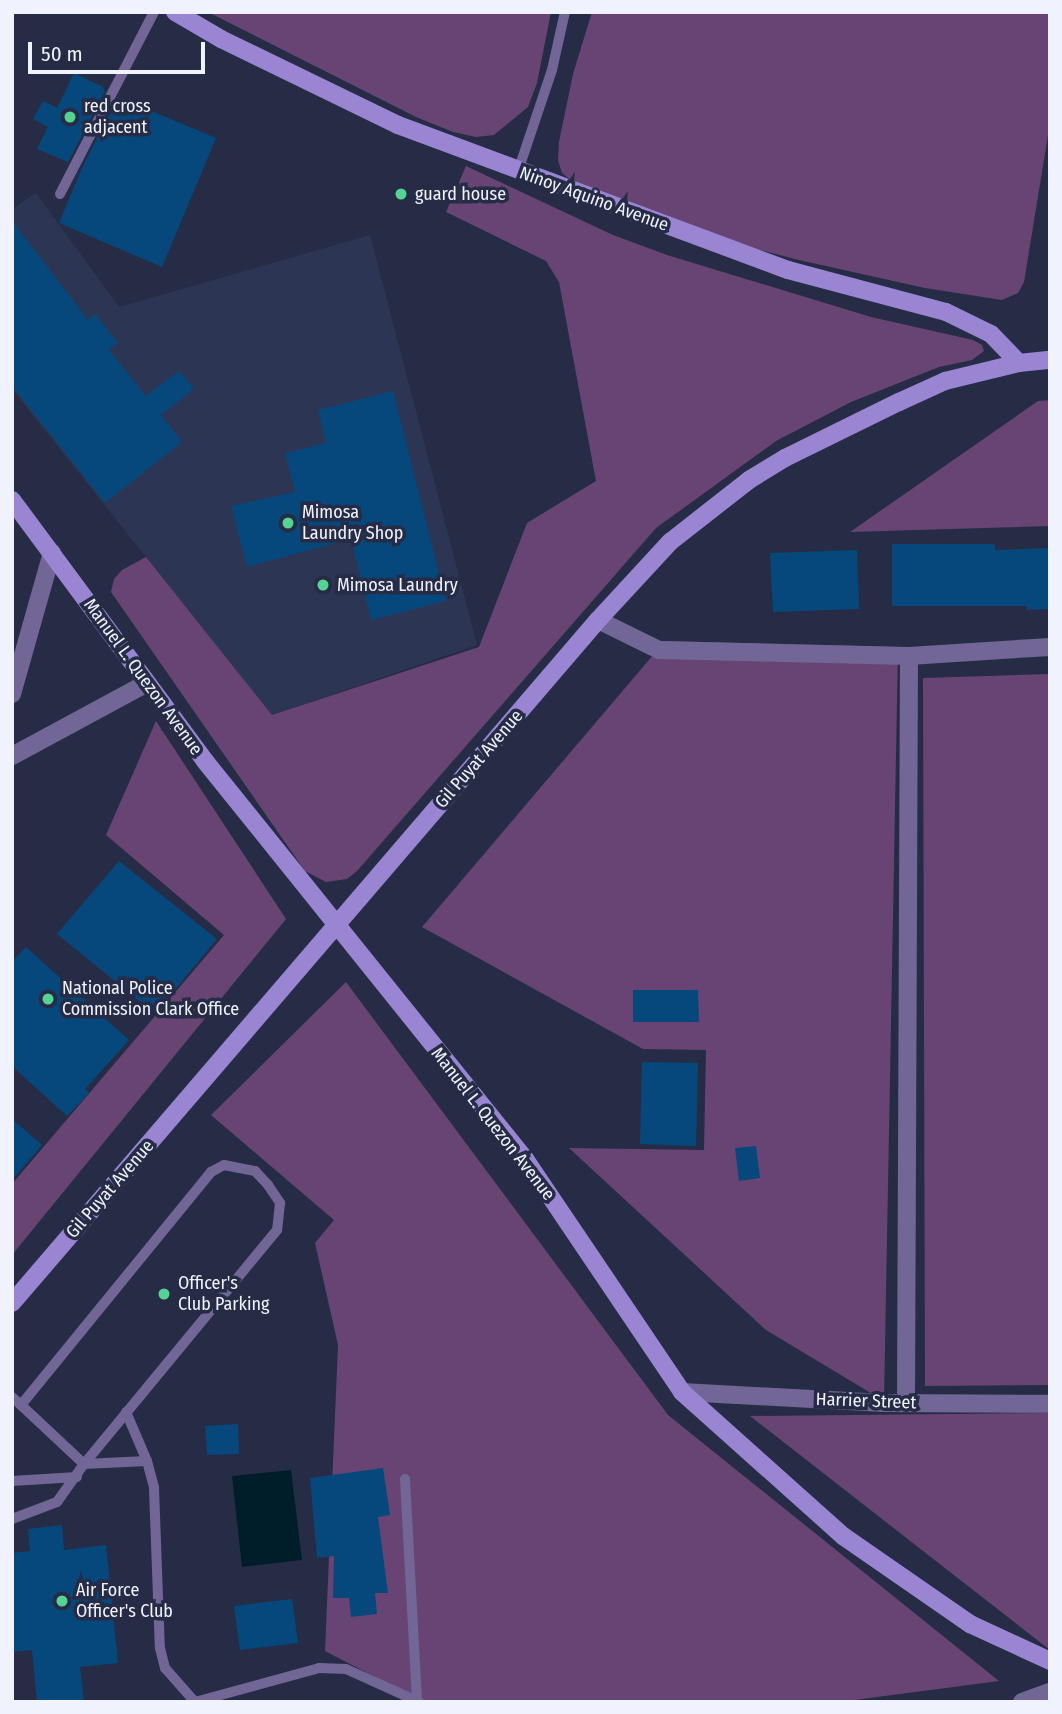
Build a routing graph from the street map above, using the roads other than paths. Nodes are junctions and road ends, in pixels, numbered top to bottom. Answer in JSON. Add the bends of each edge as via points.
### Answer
{"nodes":[{"id":1,"x":154,"y":12,"type":"edge"},
{"id":2,"x":175,"y":12,"type":"edge"},
{"id":3,"x":565,"y":12,"type":"edge"},
{"id":4,"x":519,"y":171,"type":"junction"},
{"id":5,"x":60,"y":194,"type":"dead end"},
{"id":6,"x":1050,"y":360,"type":"edge"},
{"id":7,"x":1019,"y":363,"type":"junction"},
{"id":8,"x":12,"y":500,"type":"edge"},
{"id":9,"x":52,"y":553,"type":"junction"},
{"id":10,"x":598,"y":620,"type":"junction"},
{"id":11,"x":1050,"y":648,"type":"edge"},
{"id":12,"x":909,"y":656,"type":"junction"},
{"id":13,"x":148,"y":683,"type":"junction"},
{"id":14,"x":12,"y":694,"type":"edge"},
{"id":15,"x":12,"y":756,"type":"edge"},
{"id":16,"x":336,"y":926,"type":"junction"},
{"id":17,"x":12,"y":1303,"type":"edge"},
{"id":18,"x":682,"y":1392,"type":"junction"},
{"id":19,"x":12,"y":1397,"type":"edge"},
{"id":20,"x":906,"y":1404,"type":"junction"},
{"id":21,"x":1050,"y":1404,"type":"edge"},
{"id":22,"x":21,"y":1405,"type":"junction"},
{"id":23,"x":126,"y":1412,"type":"junction"},
{"id":24,"x":147,"y":1461,"type":"junction"},
{"id":25,"x":84,"y":1464,"type":"junction"},
{"id":26,"x":77,"y":1477,"type":"junction"},
{"id":27,"x":405,"y":1479,"type":"dead end"},
{"id":28,"x":12,"y":1481,"type":"edge"},
{"id":29,"x":12,"y":1519,"type":"edge"},
{"id":30,"x":1050,"y":1661,"type":"edge"},
{"id":31,"x":1050,"y":1692,"type":"edge"},
{"id":32,"x":418,"y":1701,"type":"edge"},
{"id":33,"x":195,"y":1702,"type":"edge"},
{"id":34,"x":1023,"y":1702,"type":"edge"}],
"edges":[{"from":1,"to":5,"type":"lane"},
{"from":2,"to":4,"type":"street","name":"Ninoy Aquino Avenue","via":[[398,125]]},
{"from":3,"to":4,"type":"lane","via":[[552,70]]},
{"from":4,"to":7,"type":"street","name":"Ninoy Aquino Avenue","via":[[788,270],[946,312],[991,334]]},
{"from":6,"to":7,"type":"street","name":"Gil Puyat Avenue"},
{"from":7,"to":10,"type":"street","name":"Gil Puyat Avenue","via":[[946,381],[748,480],[670,542]]},
{"from":8,"to":9,"type":"street","name":"Manuel L. Quezon Avenue"},
{"from":9,"to":13,"type":"street","name":"Manuel L. Quezon Avenue"},
{"from":9,"to":14,"type":"street"},
{"from":10,"to":12,"type":"street","via":[[659,650]]},
{"from":10,"to":16,"type":"street","name":"Gil Puyat Avenue"},
{"from":11,"to":12,"type":"street"},
{"from":12,"to":20,"type":"street"},
{"from":13,"to":15,"type":"street"},
{"from":13,"to":16,"type":"street","name":"Manuel L. Quezon Avenue"},
{"from":16,"to":17,"type":"street","name":"Gil Puyat Avenue"},
{"from":16,"to":18,"type":"street","name":"Manuel L. Quezon Avenue","via":[[525,1159]]},
{"from":18,"to":20,"type":"street","name":"Harrier Street"},
{"from":18,"to":30,"type":"street","name":"Manuel L. Quezon Avenue","via":[[843,1536],[970,1623]]},
{"from":19,"to":22,"type":"lane"},
{"from":20,"to":21,"type":"street","name":"Harrier Street"},
{"from":22,"to":23,"type":"lane","via":[[211,1172],[224,1165],[255,1171],[280,1203],[277,1230]]},
{"from":22,"to":25,"type":"lane"},
{"from":23,"to":24,"type":"lane"},
{"from":23,"to":25,"type":"lane"},
{"from":24,"to":25,"type":"lane"},
{"from":24,"to":33,"type":"lane","via":[[154,1488],[160,1648],[165,1668]]},
{"from":25,"to":26,"type":"lane"},
{"from":26,"to":28,"type":"lane"},
{"from":26,"to":29,"type":"lane","via":[[57,1502]]},
{"from":27,"to":32,"type":"lane"},
{"from":31,"to":34,"type":"street"},
{"from":32,"to":33,"type":"lane","via":[[346,1669],[319,1668]]}]}
